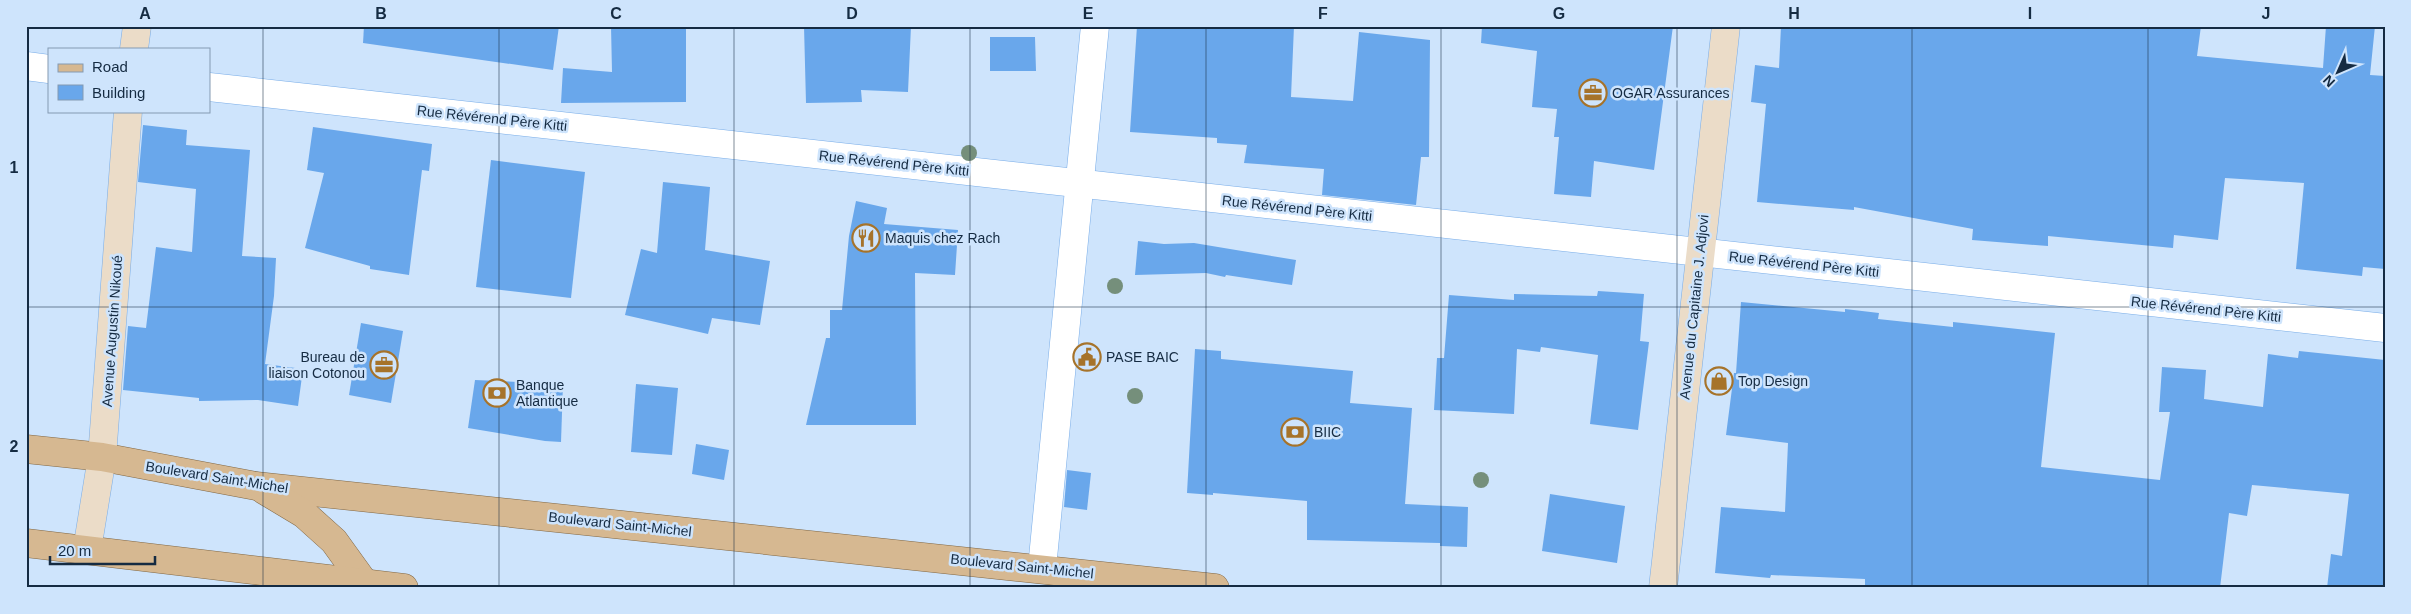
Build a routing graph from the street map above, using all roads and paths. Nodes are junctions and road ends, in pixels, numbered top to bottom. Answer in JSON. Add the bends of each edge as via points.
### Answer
{"nodes":[{"id":1,"x":137,"y":26,"type":"edge"},
{"id":2,"x":1095,"y":26,"type":"edge"},
{"id":3,"x":1726,"y":26,"type":"edge"},
{"id":4,"x":134,"y":48,"type":"edge"},
{"id":5,"x":26,"y":66,"type":"edge"},
{"id":6,"x":48,"y":69,"type":"edge"},
{"id":7,"x":210,"y":87,"type":"edge"},
{"id":8,"x":128,"y":112,"type":"edge"},
{"id":9,"x":1080,"y":184,"type":"junction"},
{"id":10,"x":1700,"y":253,"type":"junction"},
{"id":11,"x":2385,"y":328,"type":"edge"},
{"id":12,"x":26,"y":449,"type":"edge"},
{"id":13,"x":102,"y":457,"type":"junction"},
{"id":14,"x":256,"y":486,"type":"junction"},
{"id":15,"x":26,"y":543,"type":"edge"},
{"id":16,"x":86,"y":550,"type":"junction"},
{"id":17,"x":222,"y":564,"type":"junction"},
{"id":18,"x":1042,"y":568,"type":"junction"},
{"id":19,"x":364,"y":586,"type":"edge"},
{"id":20,"x":242,"y":588,"type":"edge"},
{"id":21,"x":404,"y":588,"type":"edge"},
{"id":22,"x":1215,"y":588,"type":"edge"},
{"id":23,"x":1663,"y":588,"type":"edge"}],
"edges":[{"from":1,"to":4,"type":"street"},
{"from":2,"to":9,"type":"street"},
{"from":3,"to":10,"type":"street","name":"Avenue du Capitaine J. Adjovi"},
{"from":5,"to":6,"type":"street"},
{"from":7,"to":9,"type":"street","name":"Rue Révérend Père Kitti"},
{"from":8,"to":13,"type":"street","name":"Avenue Augustin Nikoué"},
{"from":9,"to":10,"type":"street","name":"Rue Révérend Père Kitti"},
{"from":9,"to":18,"type":"street"},
{"from":10,"to":11,"type":"street","name":"Rue Révérend Père Kitti"},
{"from":10,"to":23,"type":"street","name":"Avenue du Capitaine J. Adjovi"},
{"from":12,"to":13,"type":"main road","name":"Boulevard Saint-Michel"},
{"from":13,"to":14,"type":"main road","name":"Boulevard Saint-Michel"},
{"from":13,"to":16,"type":"street","name":"Avenue Augustin Nikoué"},
{"from":14,"to":18,"type":"main road","name":"Boulevard Saint-Michel"},
{"from":14,"to":19,"type":"main road","via":[[304,514],[334,541]]},
{"from":15,"to":16,"type":"main road"},
{"from":16,"to":17,"type":"main road"},
{"from":17,"to":19,"type":"main road"},
{"from":17,"to":20,"type":"main road"},
{"from":18,"to":22,"type":"main road","name":"Boulevard Saint-Michel"},
{"from":19,"to":21,"type":"main road"}]}
